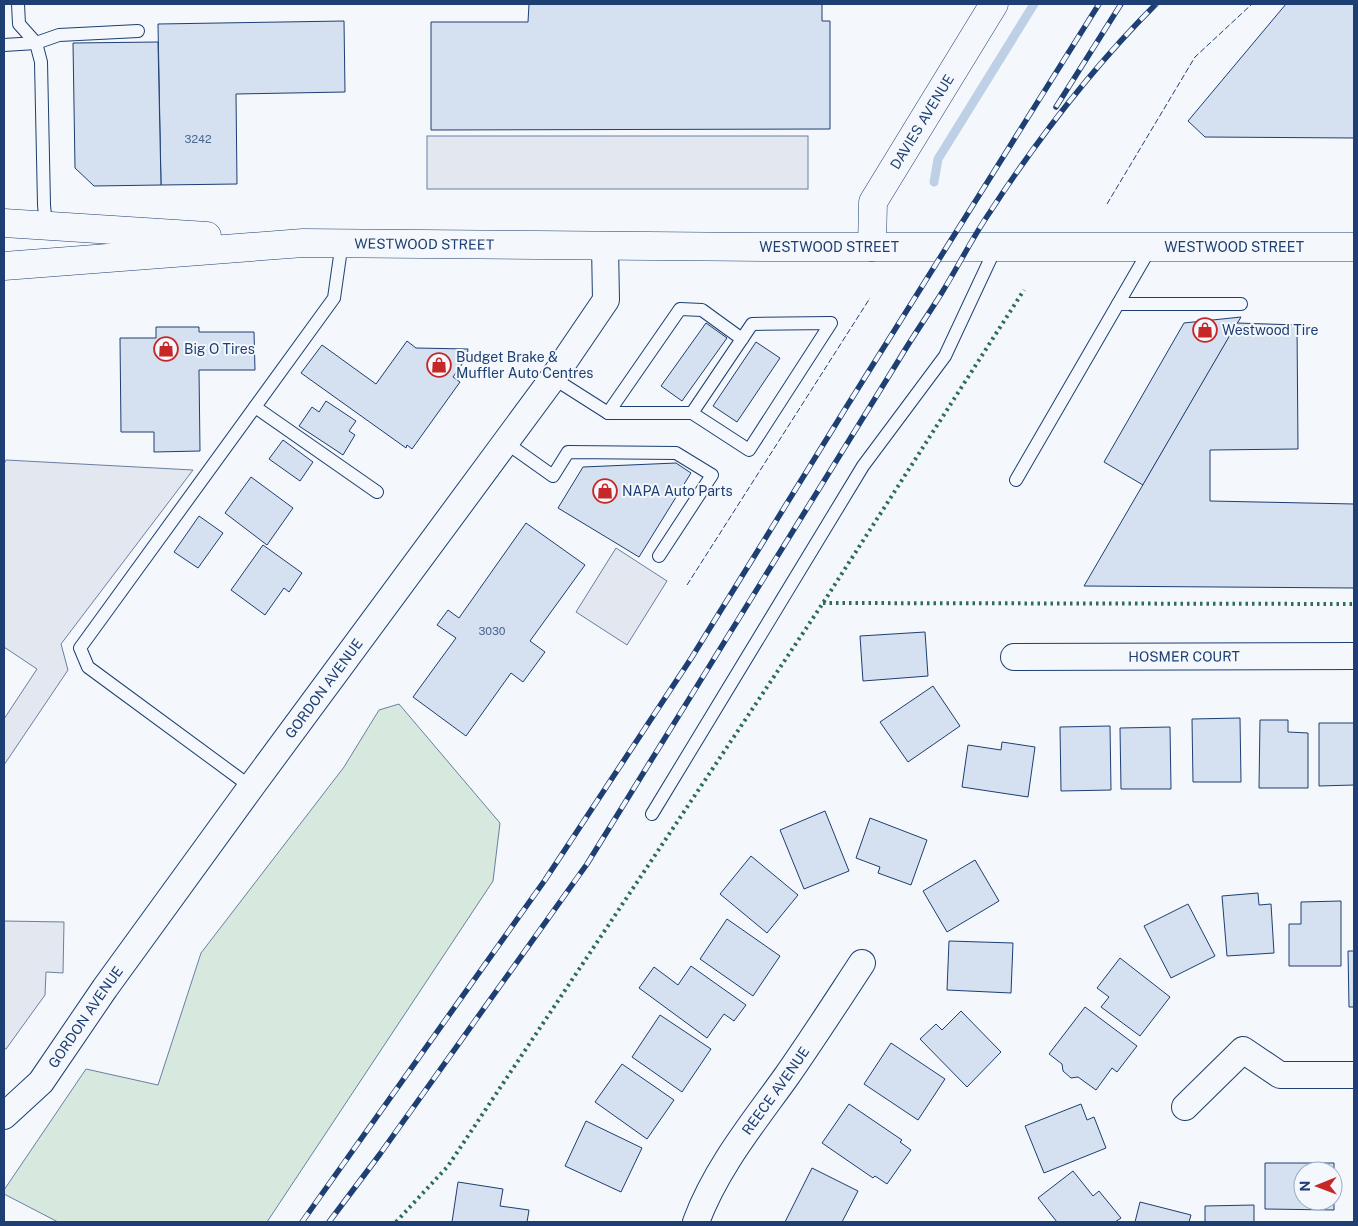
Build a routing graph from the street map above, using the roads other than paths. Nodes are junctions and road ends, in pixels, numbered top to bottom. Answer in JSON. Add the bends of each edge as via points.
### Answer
{"nodes":[{"id":1,"x":18,"y":4,"type":"edge"},
{"id":2,"x":994,"y":4,"type":"edge"},
{"id":3,"x":138,"y":31,"type":"dead end"},
{"id":4,"x":36,"y":43,"type":"junction"},
{"id":5,"x":4,"y":45,"type":"edge"},
{"id":6,"x":4,"y":223,"type":"edge"},
{"id":7,"x":46,"y":226,"type":"junction"},
{"id":8,"x":342,"y":242,"type":"junction"},
{"id":9,"x":303,"y":243,"type":"junction"},
{"id":10,"x":605,"y":246,"type":"junction"},
{"id":11,"x":872,"y":247,"type":"junction"},
{"id":12,"x":996,"y":247,"type":"junction"},
{"id":13,"x":1151,"y":247,"type":"junction"},
{"id":14,"x":1354,"y":247,"type":"edge"},
{"id":15,"x":4,"y":266,"type":"edge"},
{"id":16,"x":1118,"y":304,"type":"junction"},
{"id":17,"x":1241,"y":304,"type":"dead end"},
{"id":18,"x":742,"y":339,"type":"junction"},
{"id":19,"x":553,"y":378,"type":"junction"},
{"id":20,"x":255,"y":407,"type":"junction"},
{"id":21,"x":608,"y":413,"type":"junction"},
{"id":22,"x":692,"y":413,"type":"junction"},
{"id":23,"x":505,"y":442,"type":"junction"},
{"id":24,"x":1016,"y":480,"type":"dead end"},
{"id":25,"x":377,"y":492,"type":"dead end"},
{"id":26,"x":659,"y":556,"type":"dead end"},
{"id":27,"x":1354,"y":656,"type":"edge"},
{"id":28,"x":1014,"y":657,"type":"dead end"},
{"id":29,"x":251,"y":787,"type":"junction"},
{"id":30,"x":652,"y":814,"type":"dead end"},
{"id":31,"x":862,"y":963,"type":"dead end"},
{"id":32,"x":1354,"y":1075,"type":"edge"},
{"id":33,"x":1185,"y":1107,"type":"dead end"},
{"id":34,"x":4,"y":1116,"type":"edge"},
{"id":35,"x":696,"y":1222,"type":"edge"}],
"edges":[{"from":1,"to":4,"type":"lane","via":[[19,24]]},
{"from":2,"to":11,"type":"main road","name":"DAVIES AVENUE","via":[[873,202]]},
{"from":3,"to":4,"type":"lane","via":[[59,35]]},
{"from":4,"to":5,"type":"lane"},
{"from":4,"to":7,"type":"lane","via":[[41,62]]},
{"from":6,"to":7,"type":"main road","name":"WESTWOOD STREET"},
{"from":7,"to":9,"type":"main road","name":"WESTWOOD STREET"},
{"from":8,"to":9,"type":"main road","name":"WESTWOOD STREET"},
{"from":8,"to":10,"type":"main road","name":"WESTWOOD STREET"},
{"from":8,"to":20,"type":"lane","via":[[334,298]]},
{"from":9,"to":15,"type":"main road","name":"WESTWOOD STREET"},
{"from":10,"to":11,"type":"main road","name":"WESTWOOD STREET"},
{"from":10,"to":19,"type":"street","name":"GORDON AVENUE","via":[[606,300]]},
{"from":11,"to":12,"type":"main road","name":"WESTWOOD STREET"},
{"from":12,"to":13,"type":"main road","name":"WESTWOOD STREET"},
{"from":12,"to":30,"type":"lane","via":[[945,356],[863,466]]},
{"from":13,"to":14,"type":"main road","name":"WESTWOOD STREET"},
{"from":13,"to":16,"type":"lane"},
{"from":16,"to":17,"type":"lane"},
{"from":16,"to":24,"type":"lane"},
{"from":18,"to":21,"type":"lane","via":[[702,310],[680,309]]},
{"from":18,"to":22,"type":"lane"},
{"from":18,"to":22,"type":"lane","via":[[752,324],[832,323],[749,450]]},
{"from":19,"to":21,"type":"lane"},
{"from":19,"to":23,"type":"street","name":"GORDON AVENUE"},
{"from":20,"to":25,"type":"lane"},
{"from":20,"to":29,"type":"lane","via":[[80,648],[88,667]]},
{"from":21,"to":22,"type":"lane"},
{"from":23,"to":26,"type":"lane","via":[[553,476],[568,452],[676,452],[712,475]]},
{"from":23,"to":29,"type":"street","name":"GORDON AVENUE"},
{"from":27,"to":28,"type":"street","name":"HOSMER COURT"},
{"from":29,"to":34,"type":"street","name":"GORDON AVENUE","via":[[40,1082]]},
{"from":31,"to":35,"type":"street","name":"REECE AVENUE","via":[[729,1157]]},
{"from":32,"to":33,"type":"street","via":[[1280,1075],[1243,1050]]}]}
